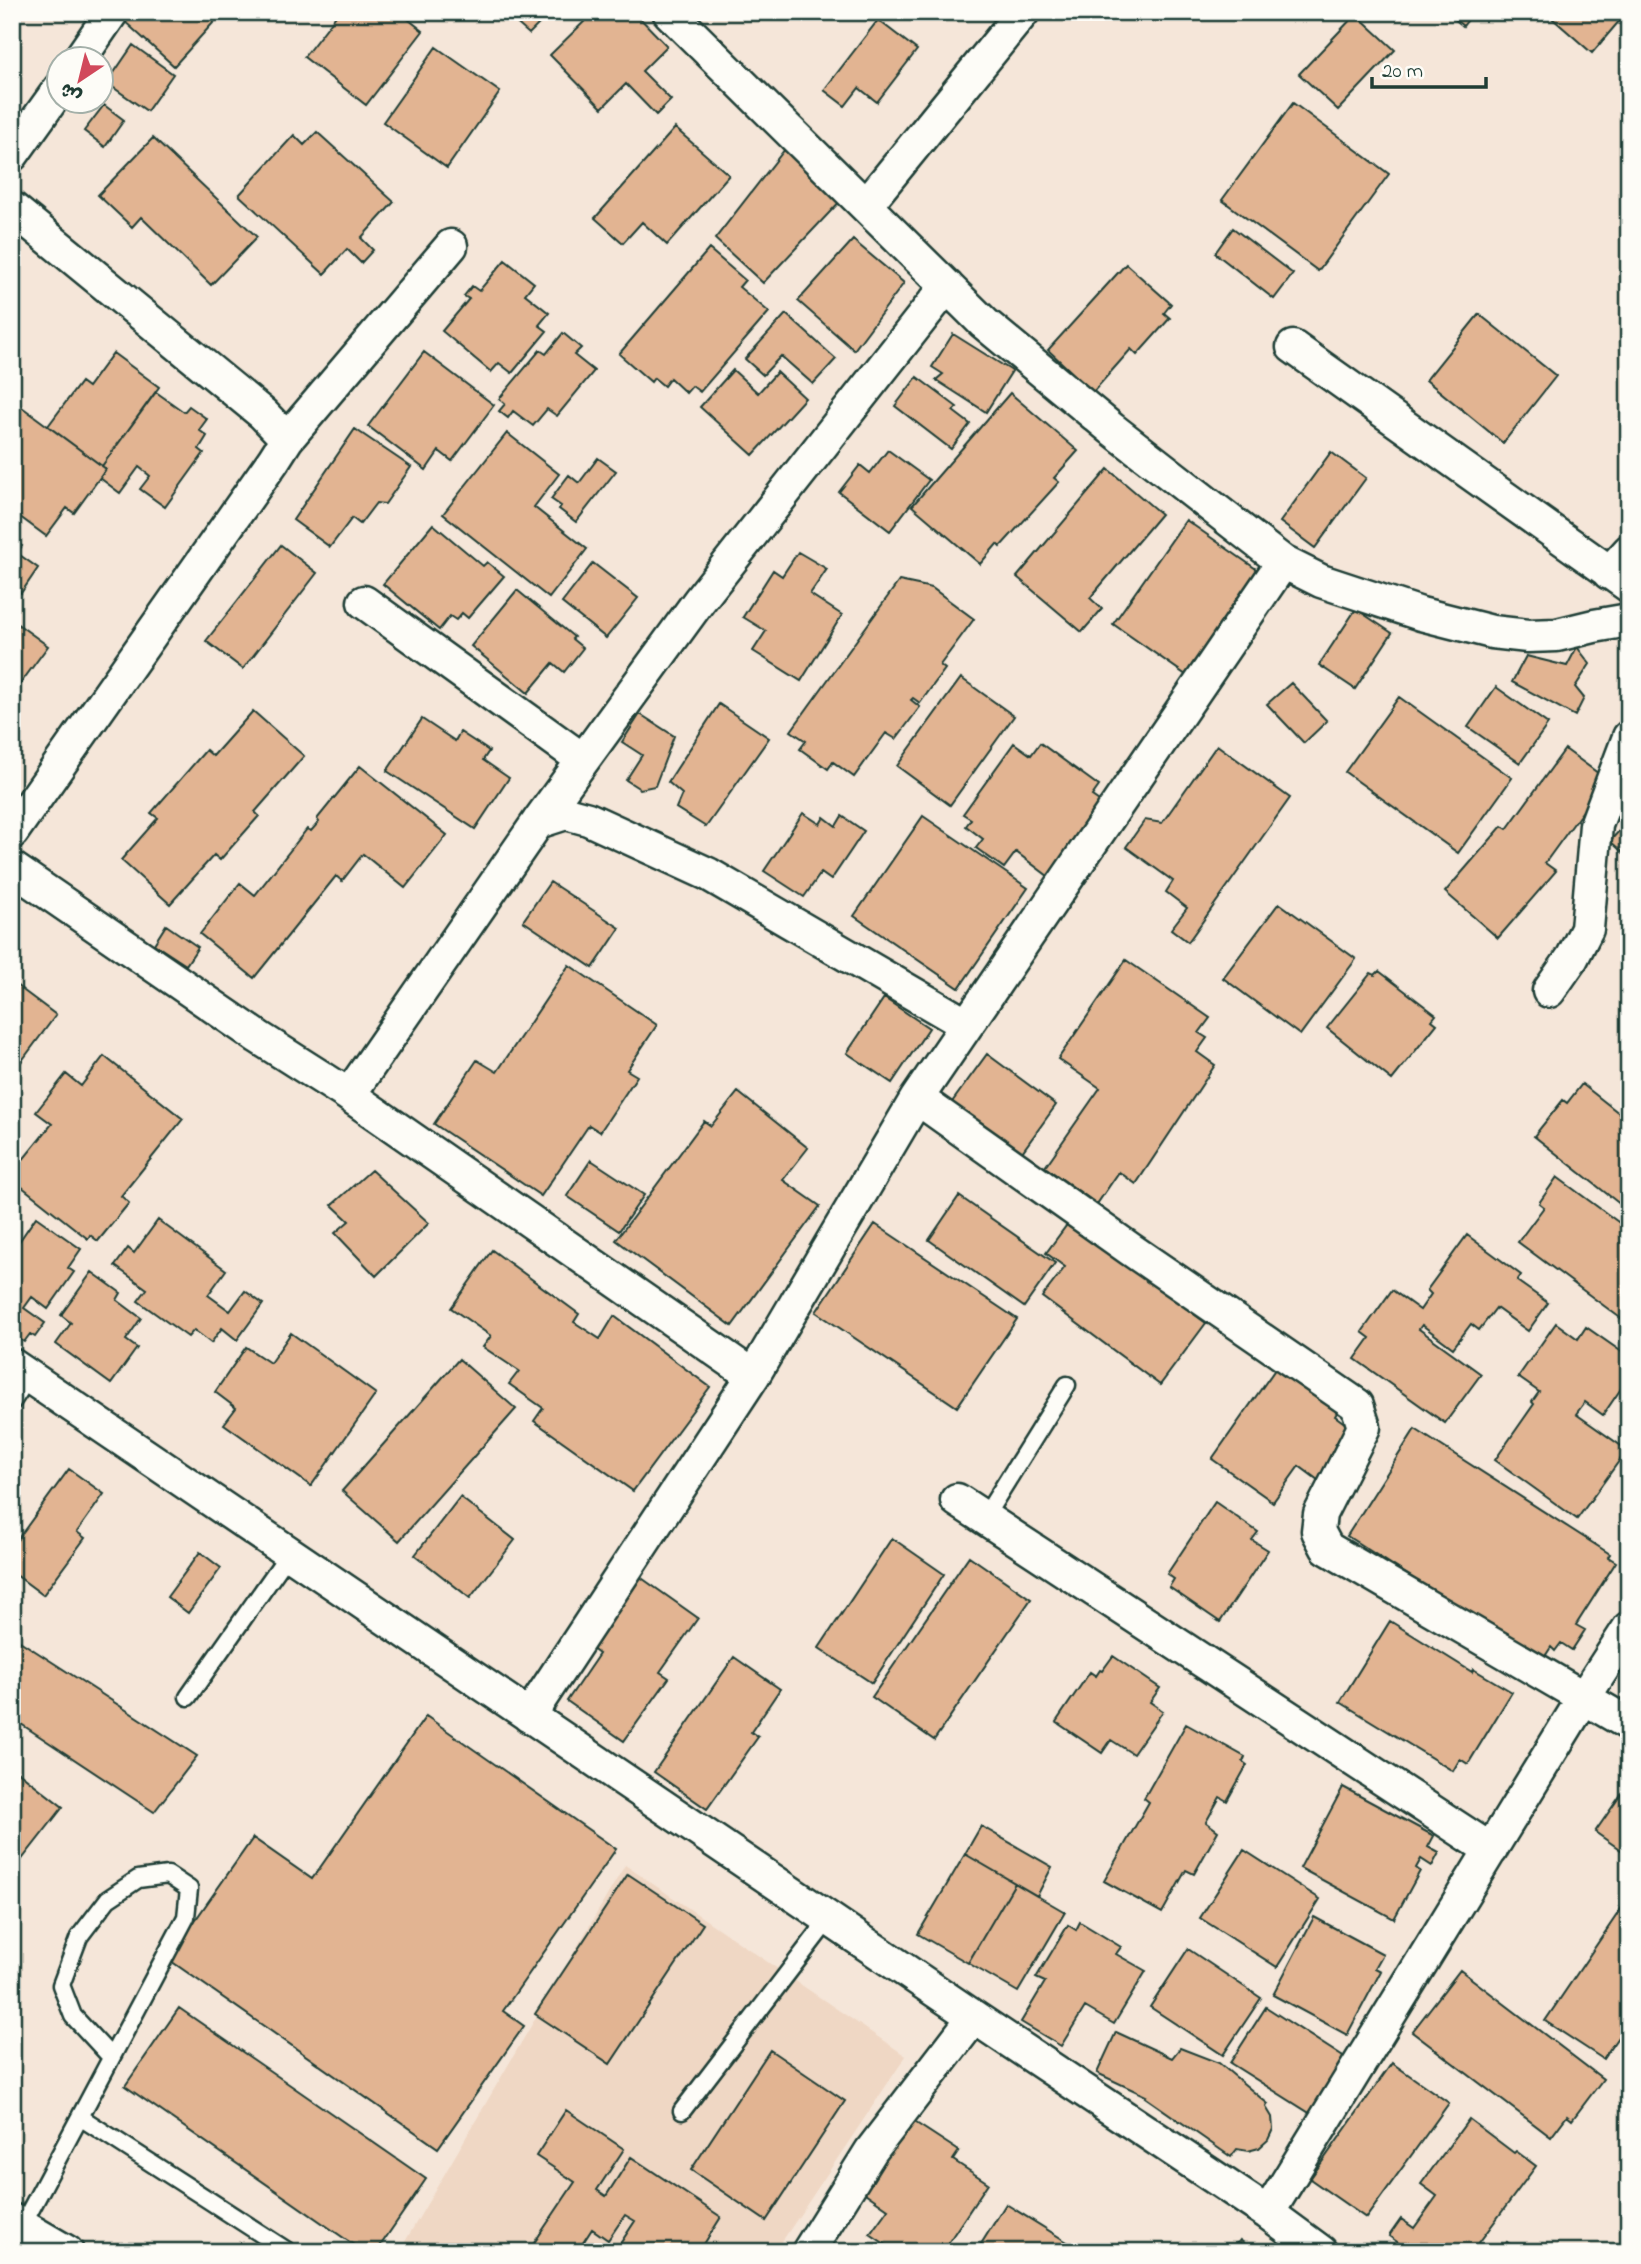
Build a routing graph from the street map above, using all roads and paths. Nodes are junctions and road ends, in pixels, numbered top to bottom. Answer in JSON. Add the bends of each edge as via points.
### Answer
{"nodes":[{"id":1,"x":112,"y":12,"type":"edge"},
{"id":2,"x":669,"y":12,"type":"edge"},
{"id":3,"x":1023,"y":12,"type":"edge"},
{"id":4,"x":89,"y":46,"type":"edge"},
{"id":5,"x":46,"y":108,"type":"edge"},
{"id":6,"x":12,"y":155,"type":"edge"},
{"id":7,"x":866,"y":205,"type":"junction"},
{"id":8,"x":12,"y":208,"type":"edge"},
{"id":9,"x":451,"y":246,"type":"dead end"},
{"id":10,"x":947,"y":286,"type":"junction"},
{"id":11,"x":1293,"y":347,"type":"dead end"},
{"id":12,"x":287,"y":439,"type":"junction"},
{"id":13,"x":1283,"y":562,"type":"junction"},
{"id":14,"x":1622,"y":570,"type":"edge"},
{"id":15,"x":364,"y":602,"type":"dead end"},
{"id":16,"x":1629,"y":620,"type":"edge"},
{"id":17,"x":1629,"y":737,"type":"edge"},
{"id":18,"x":583,"y":760,"type":"junction"},
{"id":19,"x":538,"y":822,"type":"junction"},
{"id":20,"x":12,"y":832,"type":"edge"},
{"id":21,"x":12,"y":868,"type":"edge"},
{"id":22,"x":1549,"y":991,"type":"dead end"},
{"id":23,"x":967,"y":1025,"type":"junction"},
{"id":24,"x":349,"y":1095,"type":"junction"},
{"id":25,"x":917,"y":1098,"type":"junction"},
{"id":26,"x":753,"y":1376,"type":"junction"},
{"id":27,"x":18,"y":1381,"type":"edge"},
{"id":28,"x":1067,"y":1385,"type":"dead end"},
{"id":29,"x":957,"y":1500,"type":"dead end"},
{"id":30,"x":985,"y":1518,"type":"junction"},
{"id":31,"x":290,"y":1552,"type":"junction"},
{"id":32,"x":1629,"y":1628,"type":"edge"},
{"id":33,"x":188,"y":1697,"type":"dead end"},
{"id":34,"x":1583,"y":1699,"type":"junction"},
{"id":35,"x":529,"y":1716,"type":"junction"},
{"id":36,"x":1629,"y":1724,"type":"edge"},
{"id":37,"x":1491,"y":1850,"type":"junction"},
{"id":38,"x":829,"y":1919,"type":"junction"},
{"id":39,"x":974,"y":2017,"type":"junction"},
{"id":40,"x":111,"y":2057,"type":"junction"},
{"id":41,"x":682,"y":2111,"type":"dead end"},
{"id":42,"x":80,"y":2117,"type":"junction"},
{"id":43,"x":1268,"y":2213,"type":"junction"},
{"id":44,"x":17,"y":2223,"type":"edge"},
{"id":45,"x":67,"y":2252,"type":"edge"},
{"id":46,"x":289,"y":2252,"type":"edge"},
{"id":47,"x":808,"y":2252,"type":"edge"},
{"id":48,"x":1321,"y":2252,"type":"edge"}],
"edges":[{"from":1,"to":4,"type":"street"},
{"from":2,"to":7,"type":"street"},
{"from":3,"to":7,"type":"street"},
{"from":5,"to":6,"type":"street"},
{"from":7,"to":10,"type":"street"},
{"from":8,"to":12,"type":"street","via":[[264,414]]},
{"from":9,"to":12,"type":"street"},
{"from":10,"to":13,"type":"street","via":[[984,323],[1101,420]]},
{"from":10,"to":18,"type":"street","via":[[699,601]]},
{"from":11,"to":14,"type":"street"},
{"from":12,"to":20,"type":"street"},
{"from":13,"to":16,"type":"street","via":[[1321,581],[1492,632],[1557,635]]},
{"from":13,"to":23,"type":"street"},
{"from":15,"to":18,"type":"street"},
{"from":17,"to":22,"type":"street","via":[[1596,825],[1587,929]]},
{"from":18,"to":19,"type":"street"},
{"from":19,"to":23,"type":"street","via":[[566,813],[588,819],[708,874]]},
{"from":19,"to":24,"type":"street"},
{"from":21,"to":24,"type":"street"},
{"from":23,"to":25,"type":"street"},
{"from":24,"to":26,"type":"street"},
{"from":25,"to":26,"type":"street"},
{"from":25,"to":34,"type":"street","via":[[1357,1405],[1364,1427],[1320,1514],[1318,1531],[1327,1548]]},
{"from":26,"to":35,"type":"street"},
{"from":27,"to":31,"type":"street"},
{"from":28,"to":30,"type":"lane"},
{"from":29,"to":30,"type":"street"},
{"from":30,"to":37,"type":"street"},
{"from":31,"to":33,"type":"lane"},
{"from":31,"to":35,"type":"street"},
{"from":32,"to":34,"type":"street"},
{"from":34,"to":36,"type":"street"},
{"from":34,"to":37,"type":"street"},
{"from":35,"to":38,"type":"street"},
{"from":37,"to":43,"type":"street"},
{"from":38,"to":39,"type":"street"},
{"from":38,"to":41,"type":"lane"},
{"from":39,"to":43,"type":"street"},
{"from":39,"to":47,"type":"street","via":[[871,2151]]},
{"from":40,"to":40,"type":"lane","via":[[186,1917],[189,1889],[168,1875],[138,1879],[108,1899],[79,1937],[61,1985],[73,2016]]},
{"from":40,"to":42,"type":"lane"},
{"from":42,"to":44,"type":"lane"},
{"from":42,"to":46,"type":"lane"},
{"from":43,"to":48,"type":"street"},
{"from":44,"to":45,"type":"street"}]}
